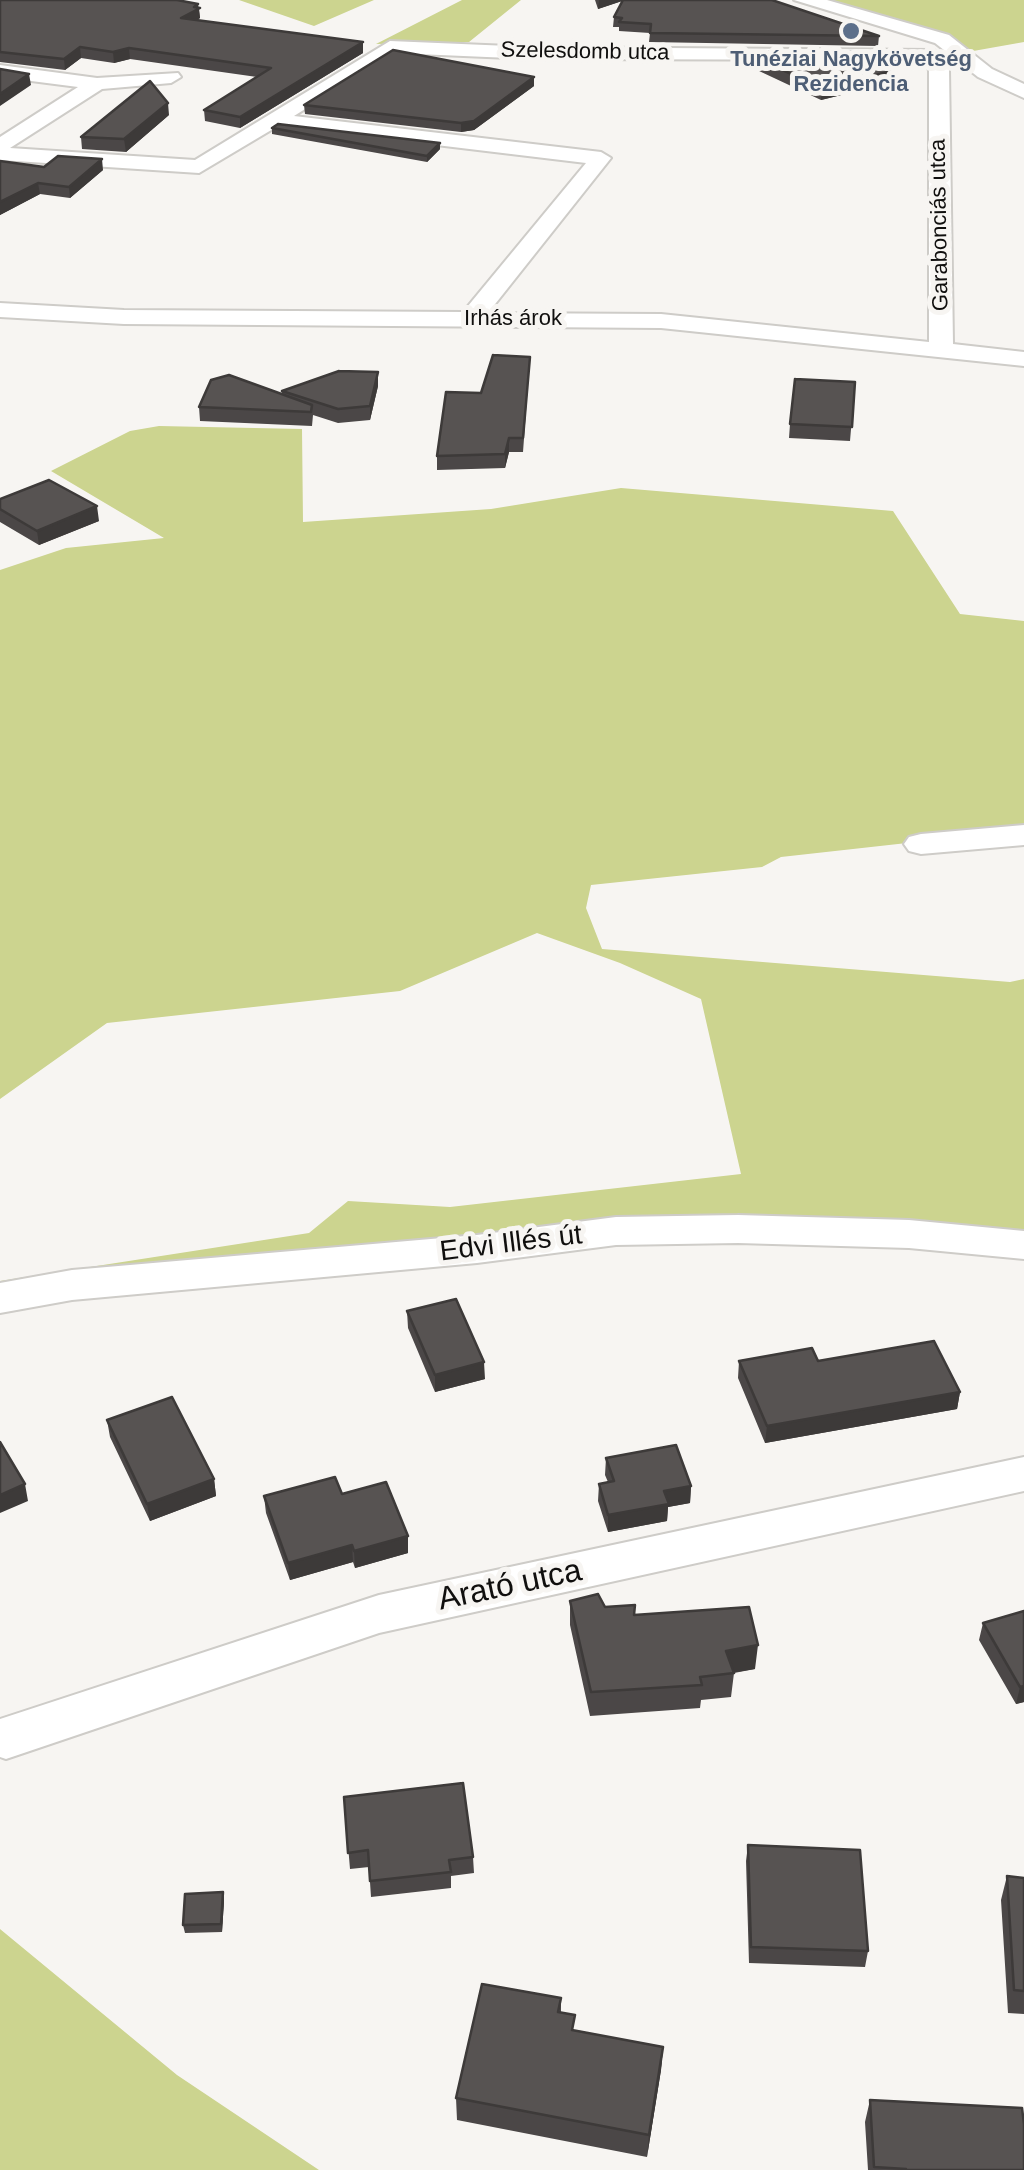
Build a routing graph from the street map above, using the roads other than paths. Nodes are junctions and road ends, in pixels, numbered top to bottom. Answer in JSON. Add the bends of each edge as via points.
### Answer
{"nodes":[{"id":1,"x":803,"y":0,"type":"edge"},
{"id":2,"x":917,"y":53,"type":"joint"},
{"id":3,"x":0,"y":71,"type":"edge"},
{"id":4,"x":171,"y":77,"type":"dead end"},
{"id":5,"x":97,"y":84,"type":"junction"},
{"id":6,"x":1024,"y":92,"type":"edge"},
{"id":7,"x":274,"y":120,"type":"junction"},
{"id":8,"x":0,"y":146,"type":"edge"},
{"id":9,"x":0,"y":154,"type":"edge"},
{"id":10,"x":0,"y":310,"type":"edge"},
{"id":11,"x":470,"y":319,"type":"junction"},
{"id":12,"x":941,"y":352,"type":"junction"},
{"id":13,"x":1024,"y":359,"type":"edge"},
{"id":14,"x":1024,"y":835,"type":"edge"},
{"id":15,"x":921,"y":844,"type":"dead end"},
{"id":16,"x":1024,"y":1245,"type":"edge"},
{"id":17,"x":0,"y":1298,"type":"edge"},
{"id":18,"x":1024,"y":1474,"type":"edge"},
{"id":19,"x":6,"y":1738,"type":"dead end"}],
"edges":[{"from":1,"to":6,"type":"street","via":[[942,40]]},
{"from":2,"to":7,"type":"street","name":"Szelesdomb utca","via":[[562,54],[390,47]]},
{"from":2,"to":12,"type":"street","name":"Garabonciás utca","via":[[933,57],[939,69]]},
{"from":3,"to":5,"type":"street"},
{"from":4,"to":5,"type":"street"},
{"from":5,"to":8,"type":"street"},
{"from":7,"to":9,"type":"street","name":"Szelesdomb utca","via":[[199,167]]},
{"from":7,"to":11,"type":"street","via":[[601,158]]},
{"from":10,"to":11,"type":"street","name":"Irhás árok"},
{"from":11,"to":12,"type":"street","name":"Irhás árok","via":[[726,325]]},
{"from":12,"to":13,"type":"street","name":"Irhás árok"},
{"from":14,"to":15,"type":"street"},
{"from":16,"to":17,"type":"street","name":"Edvi Illés út","via":[[909,1234],[616,1231],[72,1284]]},
{"from":18,"to":19,"type":"street","name":"Arató utca","via":[[379,1614]]}]}
